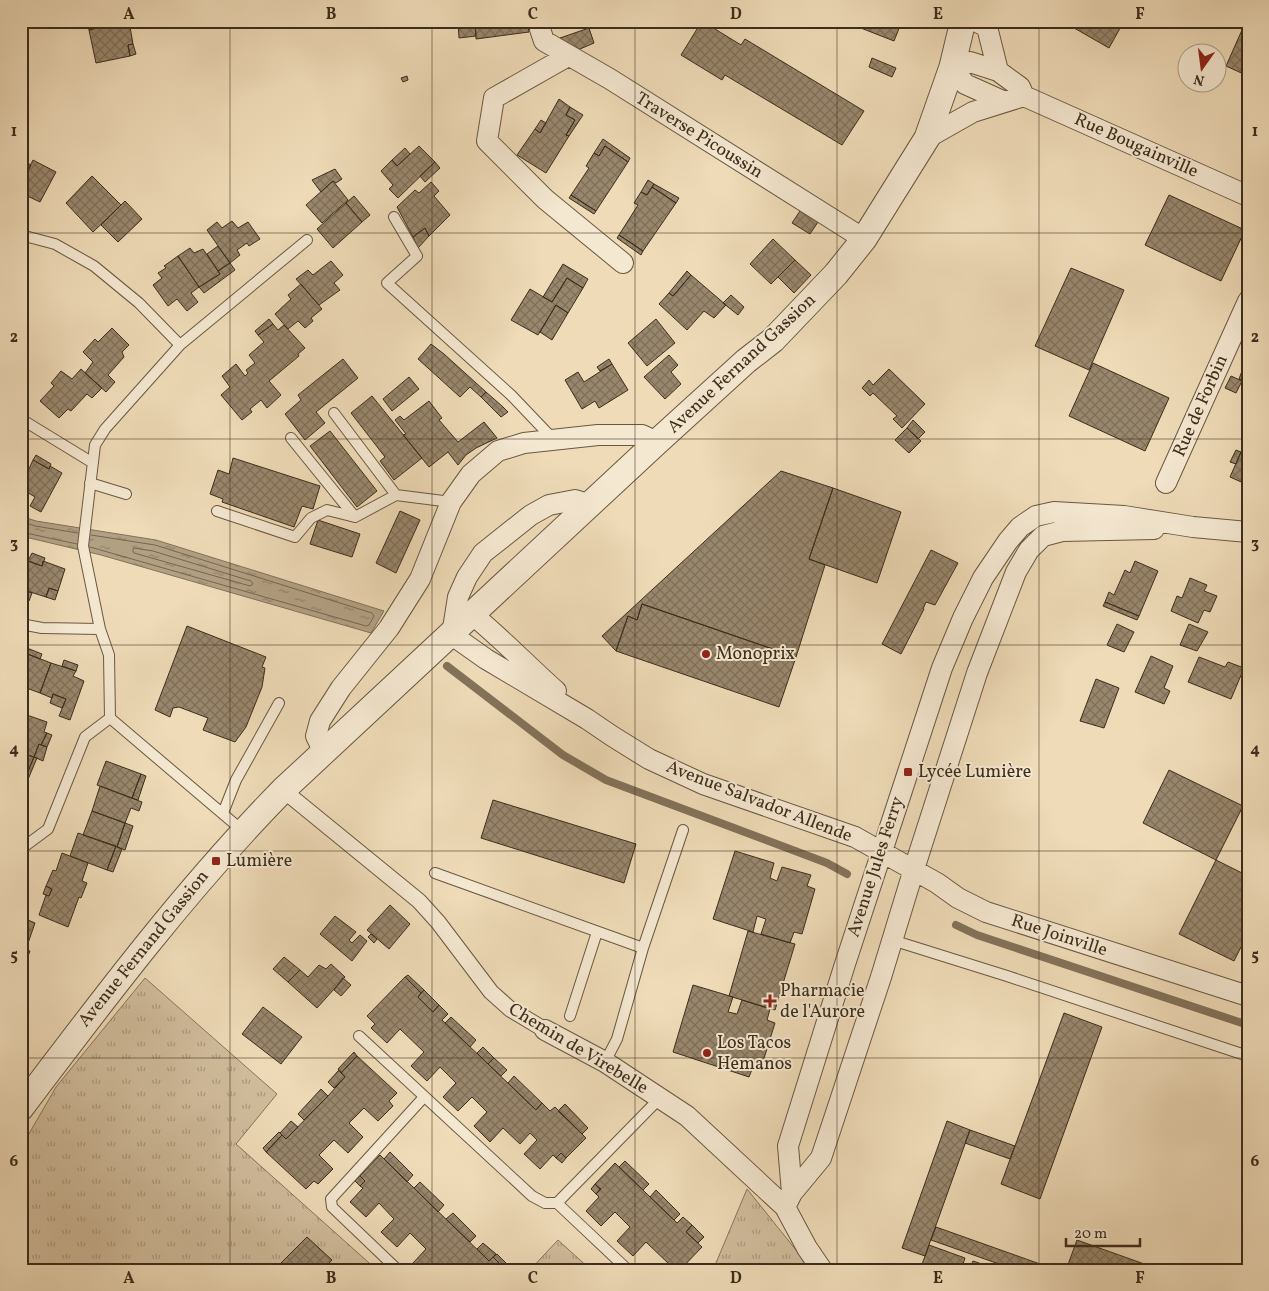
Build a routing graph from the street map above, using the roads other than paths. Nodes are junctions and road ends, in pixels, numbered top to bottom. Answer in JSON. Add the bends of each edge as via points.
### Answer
{"nodes":[{"id":1,"x":963,"y":21,"type":"edge"},
{"id":2,"x":975,"y":21,"type":"edge"},
{"id":3,"x":540,"y":29,"type":"dead end"},
{"id":4,"x":568,"y":56,"type":"junction"},
{"id":5,"x":952,"y":67,"type":"junction"},
{"id":6,"x":998,"y":72,"type":"junction"},
{"id":7,"x":1014,"y":99,"type":"junction"},
{"id":8,"x":927,"y":138,"type":"junction"},
{"id":9,"x":1248,"y":196,"type":"edge"},
{"id":10,"x":394,"y":217,"type":"dead end"},
{"id":11,"x":21,"y":235,"type":"edge"},
{"id":12,"x":864,"y":239,"type":"junction"},
{"id":13,"x":308,"y":240,"type":"dead end"},
{"id":14,"x":623,"y":263,"type":"dead end"},
{"id":15,"x":1248,"y":301,"type":"edge"},
{"id":16,"x":180,"y":345,"type":"junction"},
{"id":17,"x":334,"y":413,"type":"dead end"},
{"id":18,"x":21,"y":419,"type":"edge"},
{"id":19,"x":292,"y":438,"type":"dead end"},
{"id":20,"x":553,"y":440,"type":"junction"},
{"id":21,"x":657,"y":442,"type":"junction"},
{"id":22,"x":93,"y":463,"type":"junction"},
{"id":23,"x":90,"y":483,"type":"junction"},
{"id":24,"x":1166,"y":483,"type":"dead end"},
{"id":25,"x":126,"y":494,"type":"dead end"},
{"id":26,"x":396,"y":495,"type":"junction"},
{"id":27,"x":451,"y":502,"type":"junction"},
{"id":28,"x":591,"y":505,"type":"junction"},
{"id":29,"x":217,"y":512,"type":"dead end"},
{"id":30,"x":356,"y":517,"type":"junction"},
{"id":31,"x":1193,"y":527,"type":"junction"},
{"id":32,"x":1248,"y":532,"type":"edge"},
{"id":33,"x":473,"y":615,"type":"junction"},
{"id":34,"x":21,"y":624,"type":"edge"},
{"id":35,"x":100,"y":629,"type":"junction"},
{"id":36,"x":452,"y":635,"type":"junction"},
{"id":37,"x":279,"y":703,"type":"dead end"},
{"id":38,"x":110,"y":718,"type":"junction"},
{"id":39,"x":587,"y":718,"type":"junction"},
{"id":40,"x":324,"y":752,"type":"junction"},
{"id":41,"x":283,"y":790,"type":"junction"},
{"id":42,"x":223,"y":813,"type":"junction"},
{"id":43,"x":683,"y":830,"type":"dead end"},
{"id":44,"x":243,"y":831,"type":"junction"},
{"id":45,"x":21,"y":849,"type":"edge"},
{"id":46,"x":881,"y":852,"type":"junction"},
{"id":47,"x":914,"y":869,"type":"junction"},
{"id":48,"x":435,"y":873,"type":"dead end"},
{"id":49,"x":597,"y":932,"type":"junction"},
{"id":50,"x":892,"y":940,"type":"junction"},
{"id":51,"x":643,"y":948,"type":"junction"},
{"id":52,"x":1248,"y":996,"type":"edge"},
{"id":53,"x":570,"y":1016,"type":"dead end"},
{"id":54,"x":545,"y":1030,"type":"joint"},
{"id":55,"x":359,"y":1036,"type":"dead end"},
{"id":56,"x":1248,"y":1056,"type":"edge"},
{"id":57,"x":605,"y":1062,"type":"junction"},
{"id":58,"x":424,"y":1097,"type":"junction"},
{"id":59,"x":659,"y":1099,"type":"junction"},
{"id":60,"x":21,"y":1108,"type":"edge"},
{"id":61,"x":788,"y":1200,"type":"junction"},
{"id":62,"x":557,"y":1203,"type":"junction"},
{"id":63,"x":398,"y":1270,"type":"edge"},
{"id":64,"x":628,"y":1270,"type":"edge"},
{"id":65,"x":822,"y":1270,"type":"edge"}],
"edges":[{"from":1,"to":5,"type":"street","name":"Avenue Fernand Gassion"},
{"from":2,"to":6,"type":"street","via":[[987,27]]},
{"from":3,"to":4,"type":"street","name":"Traverse Picoussin","via":[[544,40]]},
{"from":4,"to":12,"type":"street","name":"Traverse Picoussin","via":[[610,79]]},
{"from":4,"to":14,"type":"street","via":[[494,98],[487,141],[546,199]]},
{"from":5,"to":6,"type":"street","name":"Rue Bougainville","via":[[970,62]]},
{"from":5,"to":7,"type":"street","name":"Rue Bougainville","via":[[965,84]]},
{"from":5,"to":8,"type":"street","name":"Avenue Fernand Gassion"},
{"from":6,"to":7,"type":"street","name":"Rue Bougainville","via":[[1020,87]]},
{"from":7,"to":8,"type":"street","via":[[973,112]]},
{"from":7,"to":9,"type":"street","name":"Rue Bougainville"},
{"from":8,"to":12,"type":"street","name":"Avenue Fernand Gassion"},
{"from":10,"to":20,"type":"lane","via":[[417,256],[387,283],[511,394]]},
{"from":11,"to":16,"type":"lane","via":[[55,244],[94,266],[139,303]]},
{"from":12,"to":21,"type":"street","name":"Avenue Fernand Gassion","via":[[836,274],[773,340]]},
{"from":13,"to":16,"type":"lane"},
{"from":15,"to":24,"type":"street","name":"Rue de Forbin"},
{"from":16,"to":22,"type":"lane","via":[[106,429],[95,445]]},
{"from":17,"to":26,"type":"lane"},
{"from":18,"to":22,"type":"lane"},
{"from":19,"to":30,"type":"lane"},
{"from":20,"to":21,"type":"street","via":[[642,435]]},
{"from":20,"to":27,"type":"street","via":[[524,443],[498,451],[471,474]]},
{"from":21,"to":28,"type":"street","name":"Avenue Fernand Gassion"},
{"from":22,"to":23,"type":"lane"},
{"from":23,"to":25,"type":"lane"},
{"from":23,"to":35,"type":"lane","via":[[83,546]]},
{"from":26,"to":27,"type":"lane"},
{"from":26,"to":30,"type":"lane"},
{"from":27,"to":40,"type":"street","via":[[420,579],[389,628],[341,688],[320,721],[316,736]]},
{"from":28,"to":33,"type":"street","name":"Avenue Fernand Gassion"},
{"from":28,"to":36,"type":"street","via":[[575,500],[550,505],[531,515],[483,553],[458,597]]},
{"from":29,"to":30,"type":"lane","via":[[295,537],[311,518],[327,510]]},
{"from":31,"to":32,"type":"street","name":"Avenue Jules Ferry"},
{"from":31,"to":46,"type":"street","name":"Avenue Jules Ferry","via":[[1124,516],[1054,512],[1036,516],[1020,527],[983,578],[963,618],[942,668]]},
{"from":31,"to":47,"type":"street","name":"Avenue Jules Ferry","via":[[1062,532],[1043,536],[1029,550],[1016,572],[977,673]]},
{"from":33,"to":36,"type":"street","name":"Avenue Fernand Gassion"},
{"from":33,"to":39,"type":"street","name":"Avenue Salvador Allende"},
{"from":34,"to":35,"type":"lane","via":[[42,628]]},
{"from":35,"to":38,"type":"lane","via":[[109,655]]},
{"from":36,"to":39,"type":"street","name":"Avenue Salvador Allende","via":[[509,674]]},
{"from":36,"to":40,"type":"street","name":"Avenue Fernand Gassion"},
{"from":37,"to":42,"type":"lane","via":[[236,780]]},
{"from":38,"to":42,"type":"lane"},
{"from":38,"to":45,"type":"lane","via":[[85,737],[48,829]]},
{"from":39,"to":46,"type":"street","name":"Avenue Salvador Allende","via":[[649,759],[704,784],[854,837]]},
{"from":40,"to":41,"type":"street","name":"Avenue Fernand Gassion"},
{"from":41,"to":44,"type":"street","name":"Avenue Fernand Gassion"},
{"from":41,"to":54,"type":"street","name":"Chemin de Virebelle","via":[[419,900],[491,992],[510,1009]]},
{"from":42,"to":44,"type":"lane"},
{"from":43,"to":51,"type":"lane"},
{"from":44,"to":60,"type":"street","name":"Avenue Fernand Gassion","via":[[168,918]]},
{"from":46,"to":47,"type":"street","name":"Rue Joinville"},
{"from":46,"to":61,"type":"street","name":"Avenue Jules Ferry","via":[[788,1146]]},
{"from":47,"to":50,"type":"street","name":"Avenue Jules Ferry"},
{"from":47,"to":52,"type":"street","name":"Rue Joinville","via":[[986,912]]},
{"from":48,"to":49,"type":"lane"},
{"from":49,"to":51,"type":"lane"},
{"from":49,"to":53,"type":"lane"},
{"from":50,"to":56,"type":"lane"},
{"from":50,"to":61,"type":"street","name":"Avenue Jules Ferry","via":[[821,1158]]},
{"from":51,"to":57,"type":"lane","via":[[617,1039]]},
{"from":54,"to":57,"type":"street","name":"Chemin de Virebelle"},
{"from":55,"to":58,"type":"lane"},
{"from":57,"to":59,"type":"street","name":"Chemin de Virebelle"},
{"from":58,"to":62,"type":"lane","via":[[532,1196],[545,1203]]},
{"from":58,"to":63,"type":"lane","via":[[331,1199],[332,1207]]},
{"from":59,"to":61,"type":"street","name":"Chemin de Virebelle","via":[[688,1116]]},
{"from":59,"to":62,"type":"lane"},
{"from":61,"to":65,"type":"street","name":"Chemin de Virebelle","via":[[807,1248]]},
{"from":62,"to":64,"type":"lane"}]}
